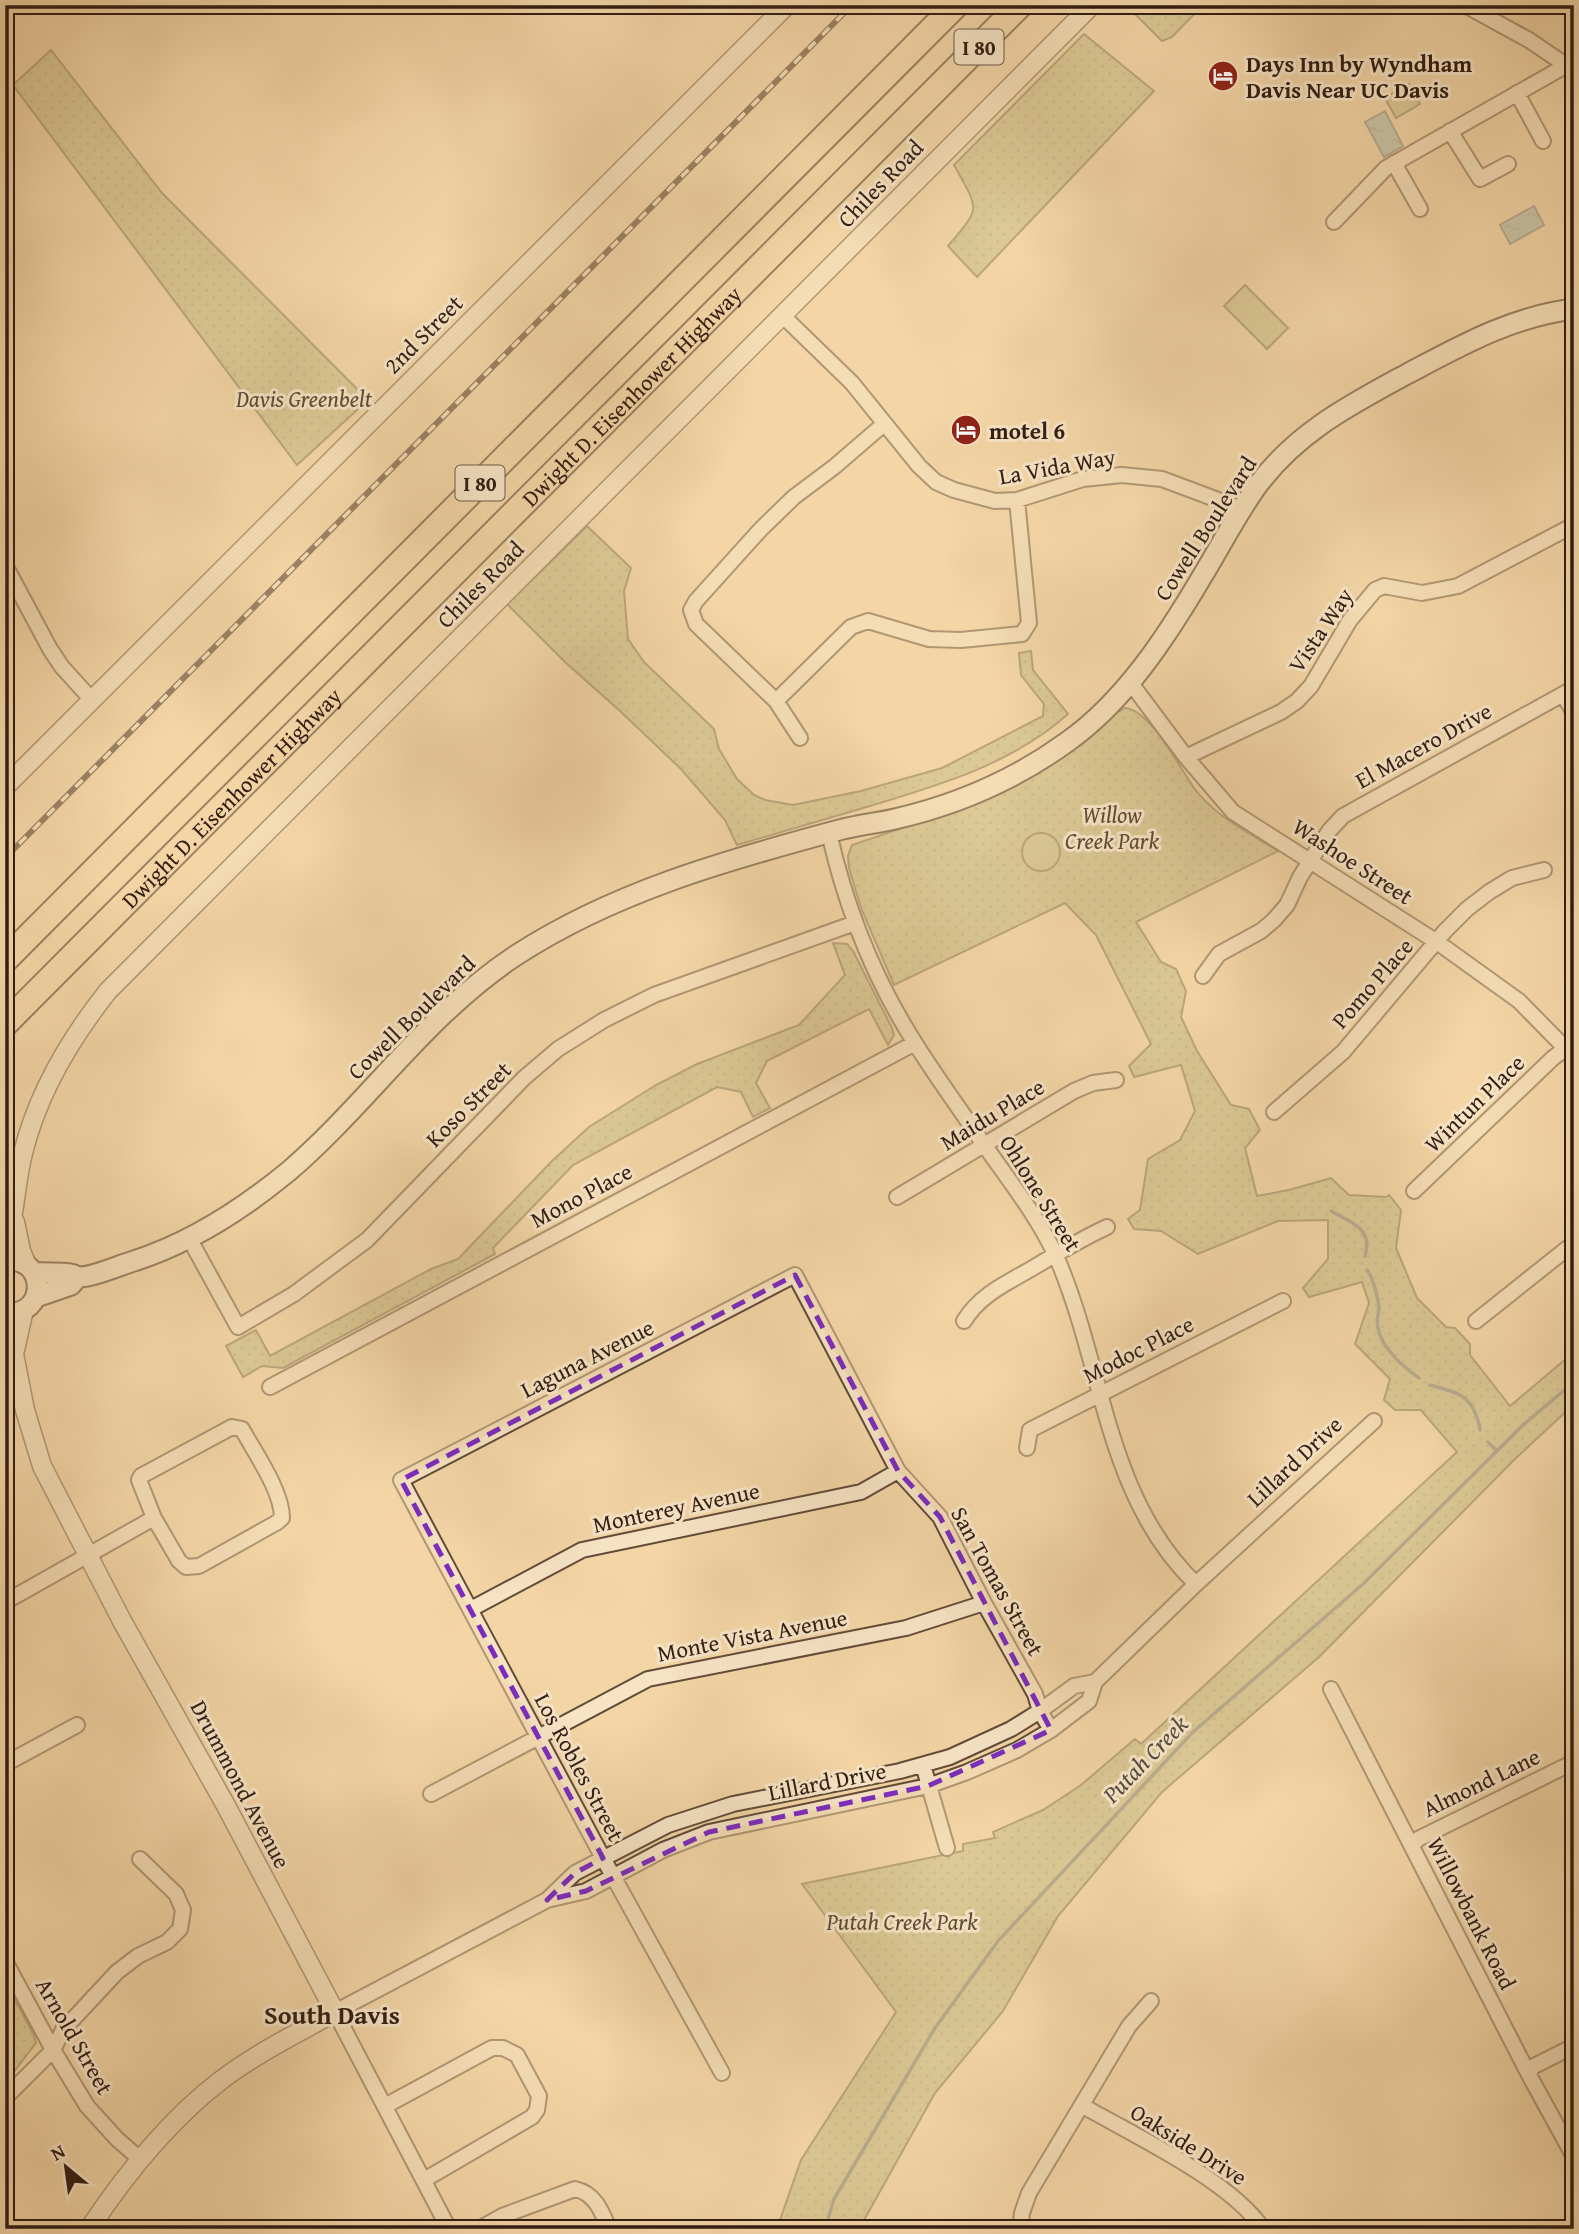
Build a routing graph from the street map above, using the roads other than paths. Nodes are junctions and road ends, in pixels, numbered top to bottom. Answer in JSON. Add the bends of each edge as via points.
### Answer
{"nodes":[{"id":1,"x":787,"y":5,"type":"edge"},
{"id":2,"x":956,"y":5,"type":"edge"},
{"id":3,"x":1020,"y":5,"type":"edge"},
{"id":4,"x":1091,"y":5,"type":"edge"},
{"id":5,"x":1465,"y":5,"type":"edge"},
{"id":6,"x":1570,"y":68,"type":"edge"},
{"id":7,"x":1517,"y":93,"type":"junction"},
{"id":8,"x":1450,"y":131,"type":"junction"},
{"id":9,"x":1543,"y":141,"type":"dead end"},
{"id":10,"x":1394,"y":163,"type":"junction"},
{"id":11,"x":1508,"y":164,"type":"dead end"},
{"id":12,"x":1420,"y":209,"type":"dead end"},
{"id":13,"x":1335,"y":222,"type":"dead end"},
{"id":14,"x":1574,"y":310,"type":"edge"},
{"id":15,"x":783,"y":316,"type":"junction"},
{"id":16,"x":884,"y":424,"type":"junction"},
{"id":17,"x":1017,"y":500,"type":"junction"},
{"id":18,"x":1242,"y":509,"type":"junction"},
{"id":19,"x":1574,"y":525,"type":"edge"},
{"id":20,"x":5,"y":565,"type":"edge"},
{"id":21,"x":1126,"y":686,"type":"junction"},
{"id":22,"x":1569,"y":691,"type":"edge"},
{"id":23,"x":92,"y":700,"type":"junction"},
{"id":24,"x":776,"y":701,"type":"junction"},
{"id":25,"x":1574,"y":713,"type":"edge"},
{"id":26,"x":800,"y":738,"type":"dead end"},
{"id":27,"x":1186,"y":757,"type":"junction"},
{"id":28,"x":5,"y":787,"type":"edge"},
{"id":29,"x":837,"y":831,"type":"junction"},
{"id":30,"x":1311,"y":861,"type":"junction"},
{"id":31,"x":1544,"y":870,"type":"dead end"},
{"id":32,"x":855,"y":923,"type":"junction"},
{"id":33,"x":1437,"y":942,"type":"junction"},
{"id":34,"x":5,"y":960,"type":"edge"},
{"id":35,"x":1203,"y":976,"type":"dead end"},
{"id":36,"x":5,"y":1024,"type":"edge"},
{"id":37,"x":915,"y":1043,"type":"junction"},
{"id":38,"x":1570,"y":1052,"type":"edge"},
{"id":39,"x":1116,"y":1080,"type":"dead end"},
{"id":40,"x":1274,"y":1112,"type":"dead end"},
{"id":41,"x":985,"y":1146,"type":"junction"},
{"id":42,"x":1414,"y":1191,"type":"dead end"},
{"id":43,"x":897,"y":1197,"type":"dead end"},
{"id":44,"x":14,"y":1217,"type":"junction"},
{"id":45,"x":1107,"y":1227,"type":"dead end"},
{"id":46,"x":189,"y":1238,"type":"junction"},
{"id":47,"x":1574,"y":1243,"type":"edge"},
{"id":48,"x":5,"y":1249,"type":"edge"},
{"id":49,"x":1055,"y":1254,"type":"junction"},
{"id":50,"x":5,"y":1261,"type":"edge"},
{"id":51,"x":30,"y":1268,"type":"junction"},
{"id":52,"x":795,"y":1275,"type":"joint"},
{"id":53,"x":78,"y":1277,"type":"junction"},
{"id":54,"x":1283,"y":1301,"type":"dead end"},
{"id":55,"x":22,"y":1307,"type":"edge"},
{"id":56,"x":964,"y":1321,"type":"dead end"},
{"id":57,"x":1476,"y":1321,"type":"dead end"},
{"id":58,"x":5,"y":1327,"type":"edge"},
{"id":59,"x":14,"y":1354,"type":"junction"},
{"id":60,"x":270,"y":1387,"type":"dead end"},
{"id":61,"x":1099,"y":1394,"type":"junction"},
{"id":62,"x":1374,"y":1421,"type":"dead end"},
{"id":63,"x":1027,"y":1448,"type":"dead end"},
{"id":64,"x":898,"y":1471,"type":"junction"},
{"id":65,"x":401,"y":1480,"type":"joint"},
{"id":66,"x":154,"y":1518,"type":"junction"},
{"id":67,"x":88,"y":1555,"type":"junction"},
{"id":68,"x":1196,"y":1584,"type":"junction"},
{"id":69,"x":5,"y":1602,"type":"edge"},
{"id":70,"x":984,"y":1603,"type":"junction"},
{"id":71,"x":471,"y":1609,"type":"junction"},
{"id":72,"x":1096,"y":1682,"type":"junction"},
{"id":73,"x":1331,"y":1689,"type":"dead end"},
{"id":74,"x":1041,"y":1712,"type":"junction"},
{"id":75,"x":77,"y":1725,"type":"dead end"},
{"id":76,"x":1051,"y":1730,"type":"junction"},
{"id":77,"x":537,"y":1736,"type":"junction"},
{"id":78,"x":980,"y":1744,"type":"junction"},
{"id":79,"x":1574,"y":1762,"type":"edge"},
{"id":80,"x":5,"y":1763,"type":"edge"},
{"id":81,"x":989,"y":1763,"type":"junction"},
{"id":82,"x":923,"y":1765,"type":"junction"},
{"id":83,"x":928,"y":1786,"type":"junction"},
{"id":84,"x":431,"y":1794,"type":"dead end"},
{"id":85,"x":770,"y":1796,"type":"junction"},
{"id":86,"x":774,"y":1817,"type":"junction"},
{"id":87,"x":1412,"y":1846,"type":"junction"},
{"id":88,"x":947,"y":1848,"type":"dead end"},
{"id":89,"x":603,"y":1858,"type":"junction"},
{"id":90,"x":140,"y":1859,"type":"dead end"},
{"id":91,"x":613,"y":1877,"type":"junction"},
{"id":92,"x":547,"y":1900,"type":"junction"},
{"id":93,"x":5,"y":1961,"type":"edge"},
{"id":94,"x":1151,"y":2001,"type":"dead end"},
{"id":95,"x":335,"y":2012,"type":"junction"},
{"id":96,"x":1574,"y":2046,"type":"edge"},
{"id":97,"x":53,"y":2050,"type":"junction"},
{"id":98,"x":722,"y":2073,"type":"dead end"},
{"id":99,"x":1528,"y":2073,"type":"junction"},
{"id":100,"x":5,"y":2098,"type":"edge"},
{"id":101,"x":385,"y":2106,"type":"junction"},
{"id":102,"x":1083,"y":2106,"type":"junction"},
{"id":103,"x":1574,"y":2157,"type":"edge"},
{"id":104,"x":141,"y":2160,"type":"junction"},
{"id":105,"x":424,"y":2180,"type":"junction"},
{"id":106,"x":89,"y":2229,"type":"edge"},
{"id":107,"x":449,"y":2229,"type":"edge"},
{"id":108,"x":479,"y":2229,"type":"edge"},
{"id":109,"x":609,"y":2229,"type":"edge"},
{"id":110,"x":1020,"y":2229,"type":"edge"},
{"id":111,"x":1263,"y":2229,"type":"edge"}],
"edges":[{"from":1,"to":23,"type":"street","name":"2nd Street"},
{"from":2,"to":34,"type":"highway","name":"Dwight D. Eisenhower Highway","number":"I 80"},
{"from":3,"to":36,"type":"highway","name":"Dwight D. Eisenhower Highway","number":"I 80"},
{"from":4,"to":15,"type":"street","name":"Chiles Road"},
{"from":5,"to":6,"type":"street"},
{"from":6,"to":7,"type":"street"},
{"from":7,"to":8,"type":"street"},
{"from":7,"to":9,"type":"street"},
{"from":8,"to":10,"type":"street"},
{"from":8,"to":11,"type":"street","via":[[1480,179]]},
{"from":10,"to":12,"type":"street"},
{"from":10,"to":13,"type":"street"},
{"from":14,"to":18,"type":"main road","name":"Cowell Boulevard","via":[[1488,333],[1350,404],[1293,447]]},
{"from":15,"to":16,"type":"street","name":"La Vida Way","via":[[852,383]]},
{"from":15,"to":44,"type":"street","name":"Chiles Road","via":[[108,990],[56,1067],[35,1115],[23,1153]]},
{"from":16,"to":17,"type":"street","name":"La Vida Way","via":[[936,482],[973,496]]},
{"from":16,"to":24,"type":"street","via":[[761,528],[691,610],[696,624]]},
{"from":17,"to":18,"type":"street","name":"La Vida Way","via":[[1083,479],[1122,475],[1162,479]]},
{"from":17,"to":24,"type":"street","via":[[1029,623],[1022,635],[929,639],[868,621],[859,623]]},
{"from":18,"to":21,"type":"main road","name":"Cowell Boulevard","via":[[1156,648]]},
{"from":19,"to":27,"type":"street","name":"Vista Way","via":[[1458,586],[1422,593],[1384,586],[1375,590],[1297,701]]},
{"from":20,"to":23,"type":"street","via":[[50,649]]},
{"from":21,"to":27,"type":"street","name":"Washoe Street"},
{"from":21,"to":29,"type":"main road","name":"Cowell Boulevard","via":[[992,772]]},
{"from":22,"to":25,"type":"street"},
{"from":22,"to":30,"type":"street","name":"El Macero Drive","via":[[1360,804],[1329,831]]},
{"from":23,"to":28,"type":"street","name":"2nd Street"},
{"from":24,"to":26,"type":"street"},
{"from":27,"to":30,"type":"street","name":"Washoe Street","via":[[1233,812]]},
{"from":29,"to":32,"type":"street","name":"Ohlone Street"},
{"from":29,"to":46,"type":"main road","name":"Cowell Boulevard","via":[[642,890],[555,931],[512,958],[430,1026],[290,1169]]},
{"from":30,"to":33,"type":"street","name":"Washoe Street"},
{"from":30,"to":35,"type":"street","name":"El Macero Drive","via":[[1275,920],[1219,954]]},
{"from":31,"to":33,"type":"street","name":"Pomo Place","via":[[1512,878],[1489,892]]},
{"from":32,"to":37,"type":"street","name":"Ohlone Street","via":[[880,981]]},
{"from":32,"to":46,"type":"street","name":"Koso Street","via":[[654,995],[558,1049],[524,1078],[367,1240],[294,1294],[238,1327]]},
{"from":33,"to":38,"type":"street","name":"Washoe Street","via":[[1519,1001]]},
{"from":33,"to":40,"type":"street","name":"Pomo Place","via":[[1343,1052]]},
{"from":37,"to":41,"type":"street","name":"Ohlone Street"},
{"from":37,"to":60,"type":"street","name":"Mono Place"},
{"from":38,"to":42,"type":"street","name":"Wintun Place","via":[[1553,1058]]},
{"from":39,"to":41,"type":"street","name":"Maidu Place","via":[[1074,1091]]},
{"from":41,"to":43,"type":"street","name":"Maidu Place"},
{"from":41,"to":49,"type":"street","name":"Ohlone Street"},
{"from":44,"to":48,"type":"street"},
{"from":44,"to":51,"type":"street"},
{"from":45,"to":49,"type":"street"},
{"from":46,"to":53,"type":"main road","name":"Cowell Boulevard"},
{"from":47,"to":57,"type":"street"},
{"from":49,"to":56,"type":"street","via":[[988,1294]]},
{"from":49,"to":61,"type":"street","name":"Ohlone Street"},
{"from":50,"to":51,"type":"main road","name":"Cowell Boulevard","via":[[19,1261]]},
{"from":51,"to":53,"type":"main road","name":"Cowell Boulevard"},
{"from":51,"to":55,"type":"main road","via":[[37,1280]]},
{"from":52,"to":64,"type":"street","name":"San Tomas Street"},
{"from":52,"to":65,"type":"street","name":"Laguna Avenue"},
{"from":53,"to":55,"type":"main road","name":"Cowell Boulevard","via":[[71,1285]]},
{"from":54,"to":61,"type":"street","name":"Modoc Place"},
{"from":55,"to":59,"type":"street","name":"Drummond Avenue"},
{"from":58,"to":59,"type":"street","name":"Drummond Avenue"},
{"from":59,"to":67,"type":"street","name":"Drummond Avenue","via":[[42,1466]]},
{"from":61,"to":63,"type":"street","name":"Modoc Place","via":[[1031,1430]]},
{"from":61,"to":68,"type":"street","name":"Ohlone Street","via":[[1141,1510],[1166,1552]]},
{"from":62,"to":68,"type":"street","name":"Lillard Drive"},
{"from":64,"to":70,"type":"street","name":"San Tomas Street","via":[[940,1517]]},
{"from":64,"to":71,"type":"street","name":"Monterey Avenue","via":[[861,1492],[582,1550]]},
{"from":65,"to":71,"type":"street","name":"Los Robles Street"},
{"from":66,"to":66,"type":"street","via":[[186,1567],[199,1566],[282,1518],[282,1509],[242,1429],[232,1427],[141,1476]]},
{"from":66,"to":67,"type":"street"},
{"from":67,"to":69,"type":"street"},
{"from":67,"to":95,"type":"street","name":"Drummond Avenue"},
{"from":68,"to":72,"type":"street","name":"Lillard Drive"},
{"from":70,"to":74,"type":"street","name":"San Tomas Street"},
{"from":70,"to":77,"type":"street","name":"Monte Vista Avenue","via":[[906,1628],[648,1679]]},
{"from":71,"to":77,"type":"street","name":"Los Robles Street"},
{"from":72,"to":74,"type":"street","name":"Lillard Drive","via":[[1074,1686]]},
{"from":72,"to":76,"type":"street","name":"Lillard Drive","via":[[1089,1701]]},
{"from":73,"to":87,"type":"street","name":"Willowbank Road"},
{"from":74,"to":76,"type":"street","name":"San Tomas Street"},
{"from":74,"to":78,"type":"street","name":"Lillard Drive"},
{"from":75,"to":80,"type":"street"},
{"from":76,"to":81,"type":"street","name":"Lillard Drive"},
{"from":77,"to":84,"type":"street","name":"Monte Vista Avenue"},
{"from":77,"to":89,"type":"street","name":"Los Robles Street"},
{"from":78,"to":81,"type":"street"},
{"from":78,"to":82,"type":"street","name":"Lillard Drive"},
{"from":79,"to":87,"type":"street","name":"Almond Lane"},
{"from":81,"to":83,"type":"street","name":"Lillard Drive"},
{"from":82,"to":83,"type":"street"},
{"from":82,"to":85,"type":"street","name":"Lillard Drive"},
{"from":83,"to":86,"type":"street","name":"Lillard Drive"},
{"from":83,"to":88,"type":"street"},
{"from":85,"to":86,"type":"street"},
{"from":85,"to":89,"type":"street","name":"Lillard Drive","via":[[691,1816]]},
{"from":86,"to":91,"type":"street","name":"Lillard Drive","via":[[680,1842]]},
{"from":87,"to":99,"type":"street","name":"Willowbank Road"},
{"from":89,"to":91,"type":"street","name":"Los Robles Street"},
{"from":89,"to":92,"type":"street","name":"Lillard Drive","via":[[576,1873]]},
{"from":90,"to":97,"type":"street","via":[[177,1894],[183,1910],[180,1929],[117,1972],[63,2030]]},
{"from":91,"to":92,"type":"street","name":"Lillard Drive","via":[[586,1891]]},
{"from":91,"to":98,"type":"street","name":"Los Robles Street"},
{"from":92,"to":95,"type":"street","name":"Lillard Drive"},
{"from":93,"to":97,"type":"street","name":"Arnold Street"},
{"from":94,"to":102,"type":"street","via":[[1129,2026]]},
{"from":95,"to":101,"type":"street","name":"Drummond Avenue"},
{"from":95,"to":104,"type":"street","name":"Lillard Drive","via":[[220,2081]]},
{"from":96,"to":99,"type":"street"},
{"from":97,"to":100,"type":"street"},
{"from":97,"to":104,"type":"street","name":"Arnold Street","via":[[87,2106]]},
{"from":99,"to":103,"type":"street","name":"Willowbank Road"},
{"from":101,"to":105,"type":"street","name":"Drummond Avenue"},
{"from":101,"to":105,"type":"street","via":[[492,2049],[503,2048],[517,2055],[540,2096],[532,2117]]},
{"from":102,"to":110,"type":"street","via":[[1029,2193]]},
{"from":102,"to":111,"type":"street","name":"Oakside Drive","via":[[1204,2175],[1252,2213]]},
{"from":104,"to":106,"type":"street","name":"Lillard Drive"},
{"from":105,"to":107,"type":"street","name":"Drummond Avenue"},
{"from":108,"to":109,"type":"street","via":[[575,2189],[591,2196]]}]}
